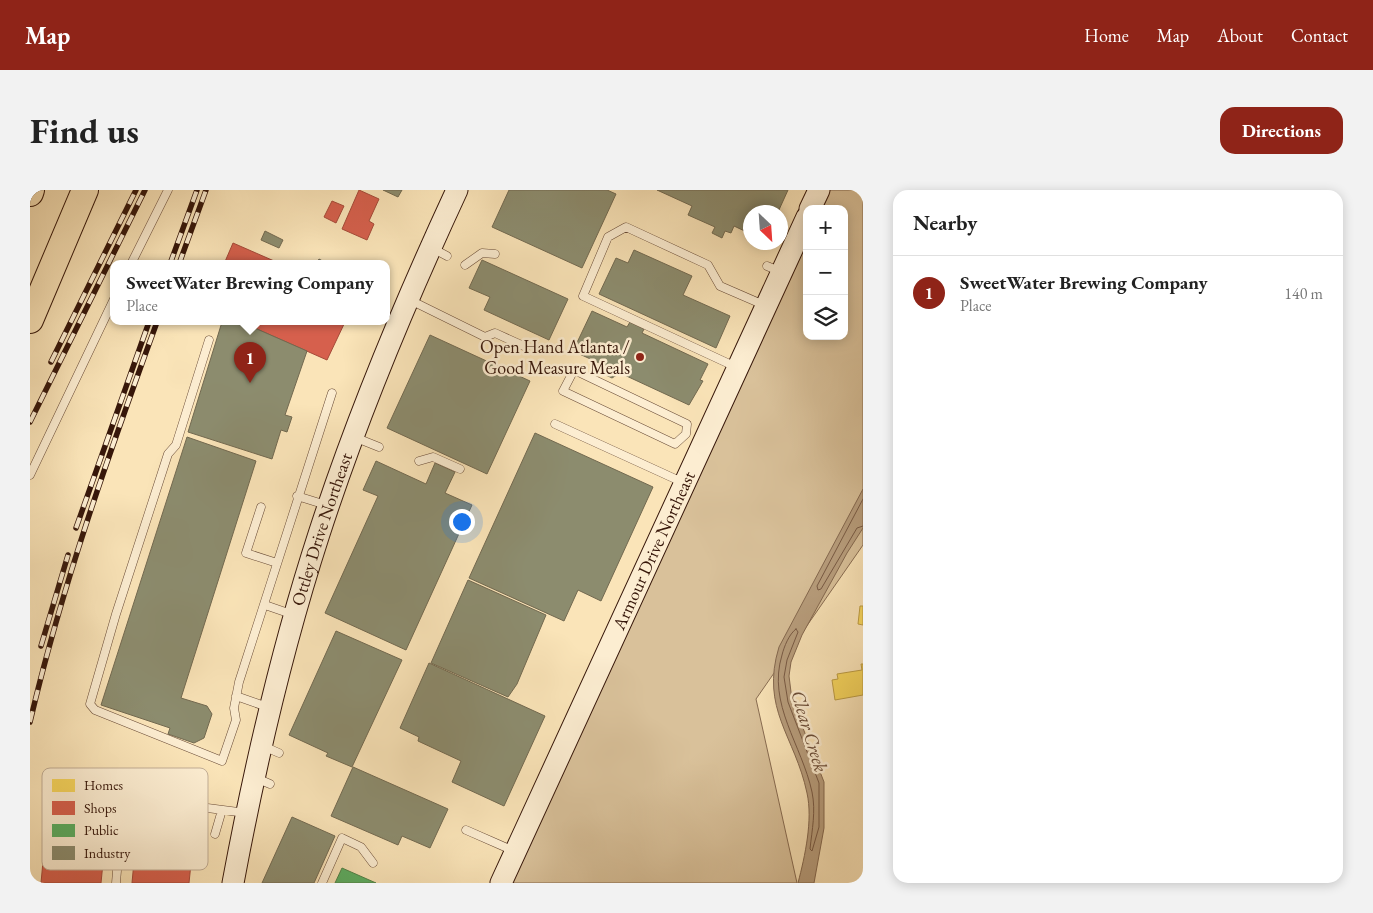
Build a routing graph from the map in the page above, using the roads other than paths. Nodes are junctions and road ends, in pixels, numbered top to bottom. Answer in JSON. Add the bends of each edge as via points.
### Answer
{"nodes":[{"id":1,"x":32,"y":190,"type":"edge"},
{"id":2,"x":85,"y":190,"type":"edge"},
{"id":3,"x":168,"y":190,"type":"edge"},
{"id":4,"x":457,"y":190,"type":"edge"},
{"id":5,"x":819,"y":190,"type":"edge"},
{"id":6,"x":30,"y":194,"type":"edge"},
{"id":7,"x":812,"y":205,"type":"edge"},
{"id":8,"x":803,"y":222,"type":"edge"},
{"id":9,"x":495,"y":254,"type":"dead end"},
{"id":10,"x":133,"y":260,"type":"edge"},
{"id":11,"x":465,"y":265,"type":"dead end"},
{"id":12,"x":409,"y":286,"type":"junction"},
{"id":13,"x":766,"y":306,"type":"junction"},
{"id":14,"x":110,"y":307,"type":"edge"},
{"id":15,"x":30,"y":320,"type":"edge"},
{"id":16,"x":209,"y":340,"type":"dead end"},
{"id":17,"x":526,"y":347,"type":"dead end"},
{"id":18,"x":738,"y":368,"type":"junction"},
{"id":19,"x":332,"y":393,"type":"dead end"},
{"id":20,"x":555,"y":424,"type":"dead end"},
{"id":21,"x":354,"y":437,"type":"junction"},
{"id":22,"x":695,"y":437,"type":"junction"},
{"id":23,"x":379,"y":447,"type":"dead end"},
{"id":24,"x":419,"y":461,"type":"dead end"},
{"id":25,"x":460,"y":470,"type":"dead end"},
{"id":26,"x":30,"y":475,"type":"edge"},
{"id":27,"x":684,"y":483,"type":"junction"},
{"id":28,"x":297,"y":496,"type":"junction"},
{"id":29,"x":328,"y":506,"type":"junction"},
{"id":30,"x":261,"y":507,"type":"dead end"},
{"id":31,"x":277,"y":563,"type":"junction"},
{"id":32,"x":265,"y":605,"type":"junction"},
{"id":33,"x":295,"y":615,"type":"junction"},
{"id":34,"x":236,"y":696,"type":"junction"},
{"id":35,"x":270,"y":708,"type":"junction"},
{"id":36,"x":208,"y":808,"type":"edge"},
{"id":37,"x":222,"y":810,"type":"junction"},
{"id":38,"x":246,"y":813,"type":"junction"},
{"id":39,"x":466,"y":830,"type":"dead end"},
{"id":40,"x":215,"y":834,"type":"dead end"},
{"id":41,"x":515,"y":852,"type":"junction"},
{"id":42,"x":373,"y":863,"type":"dead end"},
{"id":43,"x":117,"y":870,"type":"edge"},
{"id":44,"x":116,"y":883,"type":"edge"},
{"id":45,"x":233,"y":883,"type":"edge"},
{"id":46,"x":322,"y":883,"type":"edge"},
{"id":47,"x":501,"y":883,"type":"edge"}],
"edges":[{"from":1,"to":6,"type":"highway"},
{"from":2,"to":15,"type":"highway"},
{"from":3,"to":10,"type":"lane"},
{"from":4,"to":12,"type":"street","name":"Ottley Drive Northeast","via":[[439,251]]},
{"from":5,"to":7,"type":"street"},
{"from":8,"to":13,"type":"street","name":"Armour Drive Northeast","via":[[774,269]]},
{"from":9,"to":11,"type":"lane","via":[[482,253]]},
{"from":12,"to":17,"type":"lane","via":[[485,337],[495,333]]},
{"from":12,"to":21,"type":"street","name":"Ottley Drive Northeast"},
{"from":13,"to":18,"type":"street","name":"Armour Drive Northeast"},
{"from":13,"to":18,"type":"lane","via":[[720,286],[708,265],[626,227],[608,237],[583,296]]},
{"from":14,"to":26,"type":"lane"},
{"from":16,"to":34,"type":"lane","via":[[176,445],[168,454],[90,704],[95,710],[222,761],[236,720]]},
{"from":18,"to":22,"type":"street","name":"Armour Drive Northeast"},
{"from":19,"to":28,"type":"lane"},
{"from":20,"to":27,"type":"lane"},
{"from":21,"to":23,"type":"lane"},
{"from":21,"to":29,"type":"street","name":"Ottley Drive Northeast"},
{"from":22,"to":22,"type":"lane","via":[[687,424],[574,370],[563,391],[675,444]]},
{"from":22,"to":27,"type":"street","name":"Armour Drive Northeast"},
{"from":24,"to":25,"type":"lane","via":[[434,457]]},
{"from":27,"to":41,"type":"street","name":"Armour Drive Northeast","via":[[599,656],[524,824]]},
{"from":28,"to":29,"type":"lane"},
{"from":28,"to":31,"type":"lane"},
{"from":29,"to":33,"type":"street","name":"Ottley Drive Northeast"},
{"from":30,"to":31,"type":"lane","via":[[246,553]]},
{"from":31,"to":32,"type":"lane"},
{"from":32,"to":33,"type":"lane"},
{"from":32,"to":34,"type":"lane"},
{"from":33,"to":35,"type":"street","name":"Ottley Drive Northeast"},
{"from":34,"to":35,"type":"lane"},
{"from":35,"to":38,"type":"street","name":"Ottley Drive Northeast","via":[[270,749],[262,781]]},
{"from":36,"to":37,"type":"lane"},
{"from":37,"to":38,"type":"lane"},
{"from":37,"to":40,"type":"lane"},
{"from":38,"to":45,"type":"street","name":"Ottley Drive Northeast"},
{"from":39,"to":41,"type":"lane"},
{"from":41,"to":47,"type":"street","name":"Armour Drive Northeast"},
{"from":42,"to":46,"type":"lane","via":[[361,847],[342,838]]},
{"from":43,"to":44,"type":"lane"}]}
